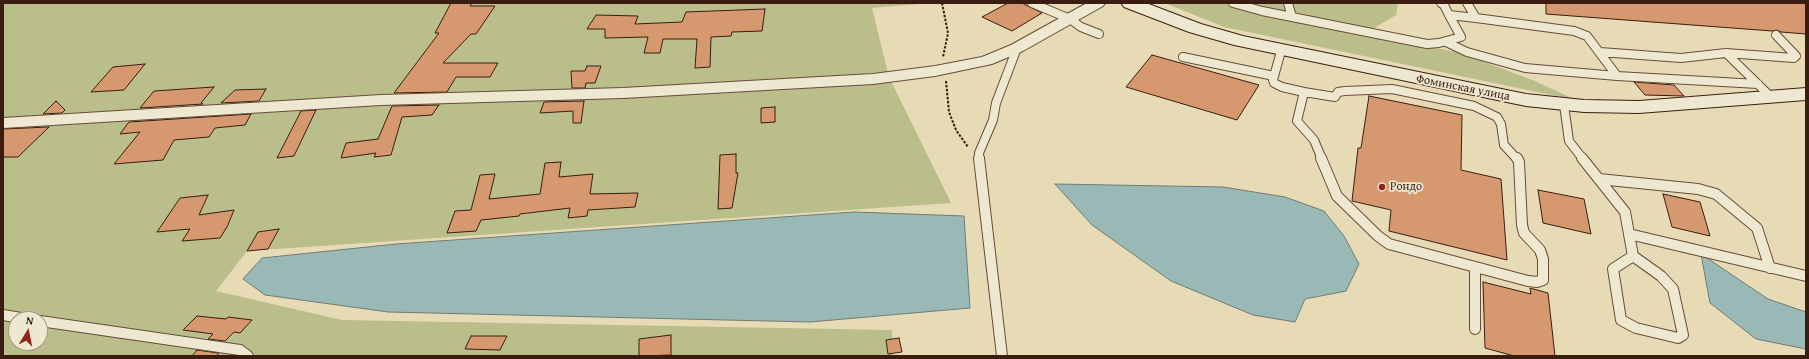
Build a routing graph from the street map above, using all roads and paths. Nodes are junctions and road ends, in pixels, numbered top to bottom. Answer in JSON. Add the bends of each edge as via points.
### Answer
{"nodes":[{"id":1,"x":942,"y":3,"type":"edge"},
{"id":2,"x":1032,"y":3,"type":"edge"},
{"id":3,"x":1098,"y":3,"type":"edge"},
{"id":4,"x":1130,"y":3,"type":"edge"},
{"id":5,"x":1233,"y":3,"type":"edge"},
{"id":6,"x":1288,"y":3,"type":"edge"},
{"id":7,"x":1441,"y":3,"type":"edge"},
{"id":8,"x":1467,"y":3,"type":"edge"},
{"id":9,"x":1449,"y":15,"type":"junction"},
{"id":10,"x":1292,"y":17,"type":"junction"},
{"id":11,"x":1476,"y":18,"type":"junction"},
{"id":12,"x":1070,"y":19,"type":"junction"},
{"id":13,"x":1099,"y":34,"type":"dead end"},
{"id":14,"x":1776,"y":35,"type":"dead end"},
{"id":15,"x":1446,"y":42,"type":"junction"},
{"id":16,"x":1017,"y":48,"type":"junction"},
{"id":17,"x":1281,"y":51,"type":"junction"},
{"id":18,"x":1600,"y":52,"type":"junction"},
{"id":19,"x":1726,"y":53,"type":"junction"},
{"id":20,"x":1183,"y":57,"type":"dead end"},
{"id":21,"x":946,"y":69,"type":"junction"},
{"id":22,"x":1274,"y":76,"type":"junction"},
{"id":23,"x":1617,"y":76,"type":"junction"},
{"id":24,"x":1764,"y":91,"type":"junction"},
{"id":25,"x":1304,"y":92,"type":"junction"},
{"id":26,"x":1806,"y":94,"type":"edge"},
{"id":27,"x":1564,"y":105,"type":"junction"},
{"id":28,"x":3,"y":123,"type":"edge"},
{"id":29,"x":970,"y":153,"type":"dead end"},
{"id":30,"x":1599,"y":179,"type":"junction"},
{"id":31,"x":1629,"y":234,"type":"junction"},
{"id":32,"x":1633,"y":256,"type":"junction"},
{"id":33,"x":1475,"y":267,"type":"junction"},
{"id":34,"x":1770,"y":268,"type":"junction"},
{"id":35,"x":1806,"y":276,"type":"edge"},
{"id":36,"x":48,"y":322,"type":"edge"},
{"id":37,"x":1475,"y":328,"type":"dead end"},
{"id":38,"x":248,"y":356,"type":"edge"},
{"id":39,"x":1002,"y":356,"type":"edge"}],
"edges":[{"from":1,"to":21,"type":"path","via":[[947,22],[947,42],[943,54]]},
{"from":2,"to":12,"type":"lane"},
{"from":3,"to":12,"type":"street"},
{"from":4,"to":17,"type":"street","name":"Фоминская улица","via":[[1216,34]]},
{"from":5,"to":10,"type":"lane"},
{"from":6,"to":10,"type":"lane"},
{"from":7,"to":9,"type":"lane"},
{"from":8,"to":11,"type":"lane"},
{"from":9,"to":11,"type":"lane"},
{"from":9,"to":15,"type":"lane","via":[[1461,37]]},
{"from":10,"to":15,"type":"lane","via":[[1420,43]]},
{"from":11,"to":18,"type":"lane","via":[[1581,33],[1587,36]]},
{"from":12,"to":13,"type":"lane","via":[[1081,27]]},
{"from":12,"to":16,"type":"street"},
{"from":14,"to":19,"type":"lane","via":[[1796,56],[1794,58]]},
{"from":15,"to":23,"type":"lane","via":[[1467,52],[1525,68]]},
{"from":16,"to":21,"type":"street","via":[[986,60]]},
{"from":16,"to":39,"type":"lane","via":[[979,153]]},
{"from":17,"to":22,"type":"lane"},
{"from":17,"to":27,"type":"street","name":"Фоминская улица","via":[[1492,94]]},
{"from":18,"to":19,"type":"lane","via":[[1682,58]]},
{"from":18,"to":23,"type":"lane"},
{"from":19,"to":24,"type":"lane"},
{"from":20,"to":22,"type":"lane"},
{"from":21,"to":28,"type":"street","via":[[835,82],[623,93],[381,100]]},
{"from":21,"to":29,"type":"path","via":[[949,112]]},
{"from":22,"to":25,"type":"lane","via":[[1276,85]]},
{"from":23,"to":24,"type":"lane"},
{"from":24,"to":26,"type":"street","name":"Фоминская улица"},
{"from":24,"to":27,"type":"street","name":"Фоминская улица","via":[[1646,106]]},
{"from":25,"to":33,"type":"lane","via":[[1297,122],[1314,140],[1337,196],[1389,244]]},
{"from":25,"to":33,"type":"lane","via":[[1335,97],[1338,92],[1345,91],[1392,89],[1474,106],[1497,117],[1502,124],[1504,145],[1519,162],[1522,224],[1524,233],[1540,250],[1544,277],[1537,282],[1528,281]]},
{"from":27,"to":30,"type":"lane","via":[[1569,141]]},
{"from":30,"to":31,"type":"lane","via":[[1626,212]]},
{"from":30,"to":34,"type":"lane","via":[[1698,189],[1716,194],[1757,228]]},
{"from":31,"to":32,"type":"lane"},
{"from":31,"to":34,"type":"lane"},
{"from":32,"to":32,"type":"lane","via":[[1613,270],[1618,315],[1626,324],[1636,328],[1678,338],[1683,335],[1683,331],[1673,289],[1661,276]]},
{"from":33,"to":37,"type":"lane"},
{"from":34,"to":35,"type":"lane"},
{"from":36,"to":38,"type":"lane","via":[[240,350]]}]}
